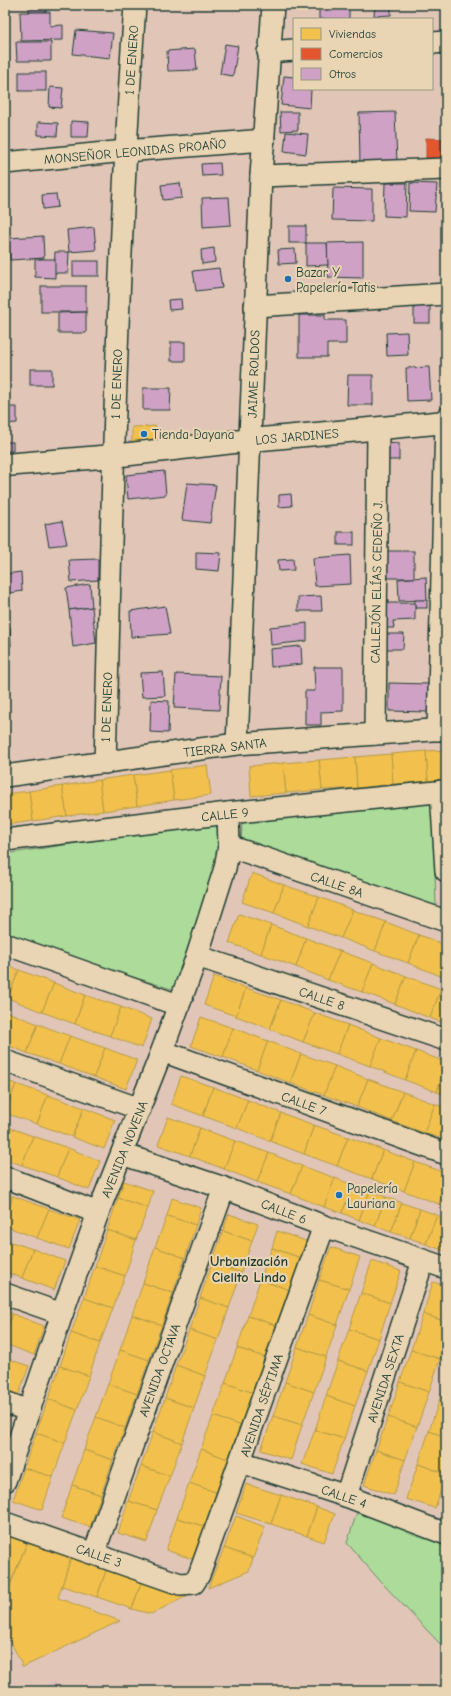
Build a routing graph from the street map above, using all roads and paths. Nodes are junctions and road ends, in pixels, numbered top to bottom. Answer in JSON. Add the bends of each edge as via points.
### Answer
{"nodes":[{"id":1,"x":135,"y":5,"type":"edge"},
{"id":2,"x":273,"y":5,"type":"edge"},
{"id":3,"x":446,"y":42,"type":"edge"},
{"id":4,"x":433,"y":43,"type":"edge"},
{"id":5,"x":293,"y":50,"type":"edge"},
{"id":6,"x":268,"y":52,"type":"junction"},
{"id":7,"x":264,"y":140,"type":"junction"},
{"id":8,"x":125,"y":151,"type":"junction"},
{"id":9,"x":5,"y":163,"type":"edge"},
{"id":10,"x":446,"y":169,"type":"edge"},
{"id":11,"x":261,"y":176,"type":"junction"},
{"id":12,"x":446,"y":294,"type":"edge"},
{"id":13,"x":255,"y":306,"type":"junction"},
{"id":14,"x":446,"y":421,"type":"edge"},
{"id":15,"x":378,"y":429,"type":"junction"},
{"id":16,"x":251,"y":440,"type":"junction"},
{"id":17,"x":113,"y":456,"type":"junction"},
{"id":18,"x":5,"y":465,"type":"edge"},
{"id":19,"x":442,"y":729,"type":"edge"},
{"id":20,"x":375,"y":734,"type":"junction"},
{"id":21,"x":237,"y":744,"type":"junction"},
{"id":22,"x":105,"y":763,"type":"junction"},
{"id":23,"x":5,"y":776,"type":"edge"},
{"id":24,"x":444,"y":791,"type":"edge"},
{"id":25,"x":228,"y":813,"type":"junction"},
{"id":26,"x":5,"y":840,"type":"edge"},
{"id":27,"x":229,"y":846,"type":"junction"},
{"id":28,"x":446,"y":871,"type":"edge"},
{"id":29,"x":446,"y":921,"type":"edge"},
{"id":30,"x":5,"y":944,"type":"edge"},
{"id":31,"x":197,"y":956,"type":"junction"},
{"id":32,"x":178,"y":1005,"type":"junction"},
{"id":33,"x":446,"y":1040,"type":"edge"},
{"id":34,"x":162,"y":1051,"type":"junction"},
{"id":35,"x":5,"y":1061,"type":"edge"},
{"id":36,"x":140,"y":1109,"type":"junction"},
{"id":37,"x":122,"y":1154,"type":"junction"},
{"id":38,"x":446,"y":1154,"type":"edge"},
{"id":39,"x":5,"y":1177,"type":"edge"},
{"id":40,"x":224,"y":1188,"type":"junction"},
{"id":41,"x":98,"y":1214,"type":"junction"},
{"id":42,"x":324,"y":1226,"type":"junction"},
{"id":43,"x":423,"y":1261,"type":"junction"},
{"id":44,"x":446,"y":1268,"type":"edge"},
{"id":45,"x":5,"y":1294,"type":"edge"},
{"id":46,"x":62,"y":1314,"type":"junction"},
{"id":47,"x":5,"y":1402,"type":"edge"},
{"id":48,"x":29,"y":1411,"type":"junction"},
{"id":49,"x":241,"y":1462,"type":"junction"},
{"id":50,"x":5,"y":1482,"type":"edge"},
{"id":51,"x":346,"y":1496,"type":"junction"},
{"id":52,"x":5,"y":1523,"type":"edge"},
{"id":53,"x":445,"y":1529,"type":"edge"},
{"id":54,"x":94,"y":1553,"type":"junction"},
{"id":55,"x":194,"y":1582,"type":"joint"}],
"edges":[{"from":1,"to":8,"type":"street","name":"1 DE ENERO"},
{"from":2,"to":6,"type":"street","name":"JAIME ROLDOS"},
{"from":3,"to":4,"type":"street"},
{"from":5,"to":6,"type":"street"},
{"from":6,"to":7,"type":"street","name":"JAIME ROLDOS"},
{"from":7,"to":8,"type":"street","name":"MONSEÑOR LEONIDAS PROAÑO"},
{"from":7,"to":11,"type":"street","name":"JAIME ROLDOS"},
{"from":8,"to":9,"type":"street","name":"MONSEÑOR LEONIDAS PROAÑO"},
{"from":8,"to":17,"type":"street","name":"1 DE ENERO"},
{"from":10,"to":11,"type":"street"},
{"from":11,"to":13,"type":"street","name":"JAIME ROLDOS"},
{"from":12,"to":13,"type":"street"},
{"from":13,"to":16,"type":"street","name":"JAIME ROLDOS"},
{"from":14,"to":15,"type":"street","name":"LOS JARDINES"},
{"from":14,"to":19,"type":"street"},
{"from":15,"to":16,"type":"street","name":"LOS JARDINES"},
{"from":15,"to":20,"type":"street","name":"CALLEJÓN ELÍAS CEDEÑO J."},
{"from":16,"to":17,"type":"street","name":"LOS JARDINES"},
{"from":16,"to":21,"type":"street","name":"JAIME ROLDOS"},
{"from":17,"to":18,"type":"street","name":"LOS JARDINES"},
{"from":17,"to":22,"type":"street","name":"1 DE ENERO"},
{"from":19,"to":20,"type":"street","name":"TIERRA SANTA"},
{"from":20,"to":21,"type":"street","name":"TIERRA SANTA"},
{"from":21,"to":22,"type":"street","name":"TIERRA SANTA"},
{"from":22,"to":23,"type":"street","name":"TIERRA SANTA"},
{"from":24,"to":25,"type":"street","name":"CALLE 9"},
{"from":24,"to":28,"type":"street"},
{"from":25,"to":26,"type":"street","name":"CALLE 9"},
{"from":25,"to":27,"type":"street","name":"AVENIDA NOVENA"},
{"from":27,"to":29,"type":"street","name":"CALLE 8A"},
{"from":27,"to":31,"type":"street","name":"AVENIDA NOVENA","via":[[225,868]]},
{"from":30,"to":32,"type":"street"},
{"from":31,"to":32,"type":"street","name":"AVENIDA NOVENA"},
{"from":31,"to":33,"type":"street","name":"CALLE 8"},
{"from":32,"to":34,"type":"street","name":"AVENIDA NOVENA"},
{"from":34,"to":36,"type":"street","name":"AVENIDA NOVENA"},
{"from":34,"to":38,"type":"street","name":"CALLE 7"},
{"from":35,"to":36,"type":"street"},
{"from":36,"to":37,"type":"street","name":"AVENIDA NOVENA"},
{"from":37,"to":40,"type":"street","name":"CALLE 6"},
{"from":37,"to":41,"type":"street","name":"AVENIDA NOVENA"},
{"from":39,"to":41,"type":"street"},
{"from":40,"to":42,"type":"street","name":"CALLE 6"},
{"from":40,"to":54,"type":"street","name":"AVENIDA OCTAVA"},
{"from":41,"to":46,"type":"street","name":"AVENIDA NOVENA"},
{"from":42,"to":43,"type":"street","name":"CALLE 6"},
{"from":42,"to":49,"type":"street","name":"AVENIDA SÉPTIMA"},
{"from":43,"to":44,"type":"street","name":"CALLE 6"},
{"from":43,"to":51,"type":"street","name":"AVENIDA SEXTA"},
{"from":45,"to":46,"type":"street"},
{"from":46,"to":48,"type":"street","name":"AVENIDA NOVENA"},
{"from":47,"to":48,"type":"street"},
{"from":48,"to":50,"type":"street","name":"AVENIDA NOVENA"},
{"from":49,"to":51,"type":"street","name":"CALLE 4"},
{"from":49,"to":55,"type":"street","name":"AVENIDA SÉPTIMA","via":[[199,1575]]},
{"from":51,"to":53,"type":"street","name":"CALLE 4"},
{"from":52,"to":54,"type":"street","name":"CALLE 3"},
{"from":54,"to":55,"type":"street","name":"CALLE 3","via":[[180,1584]]}]}
